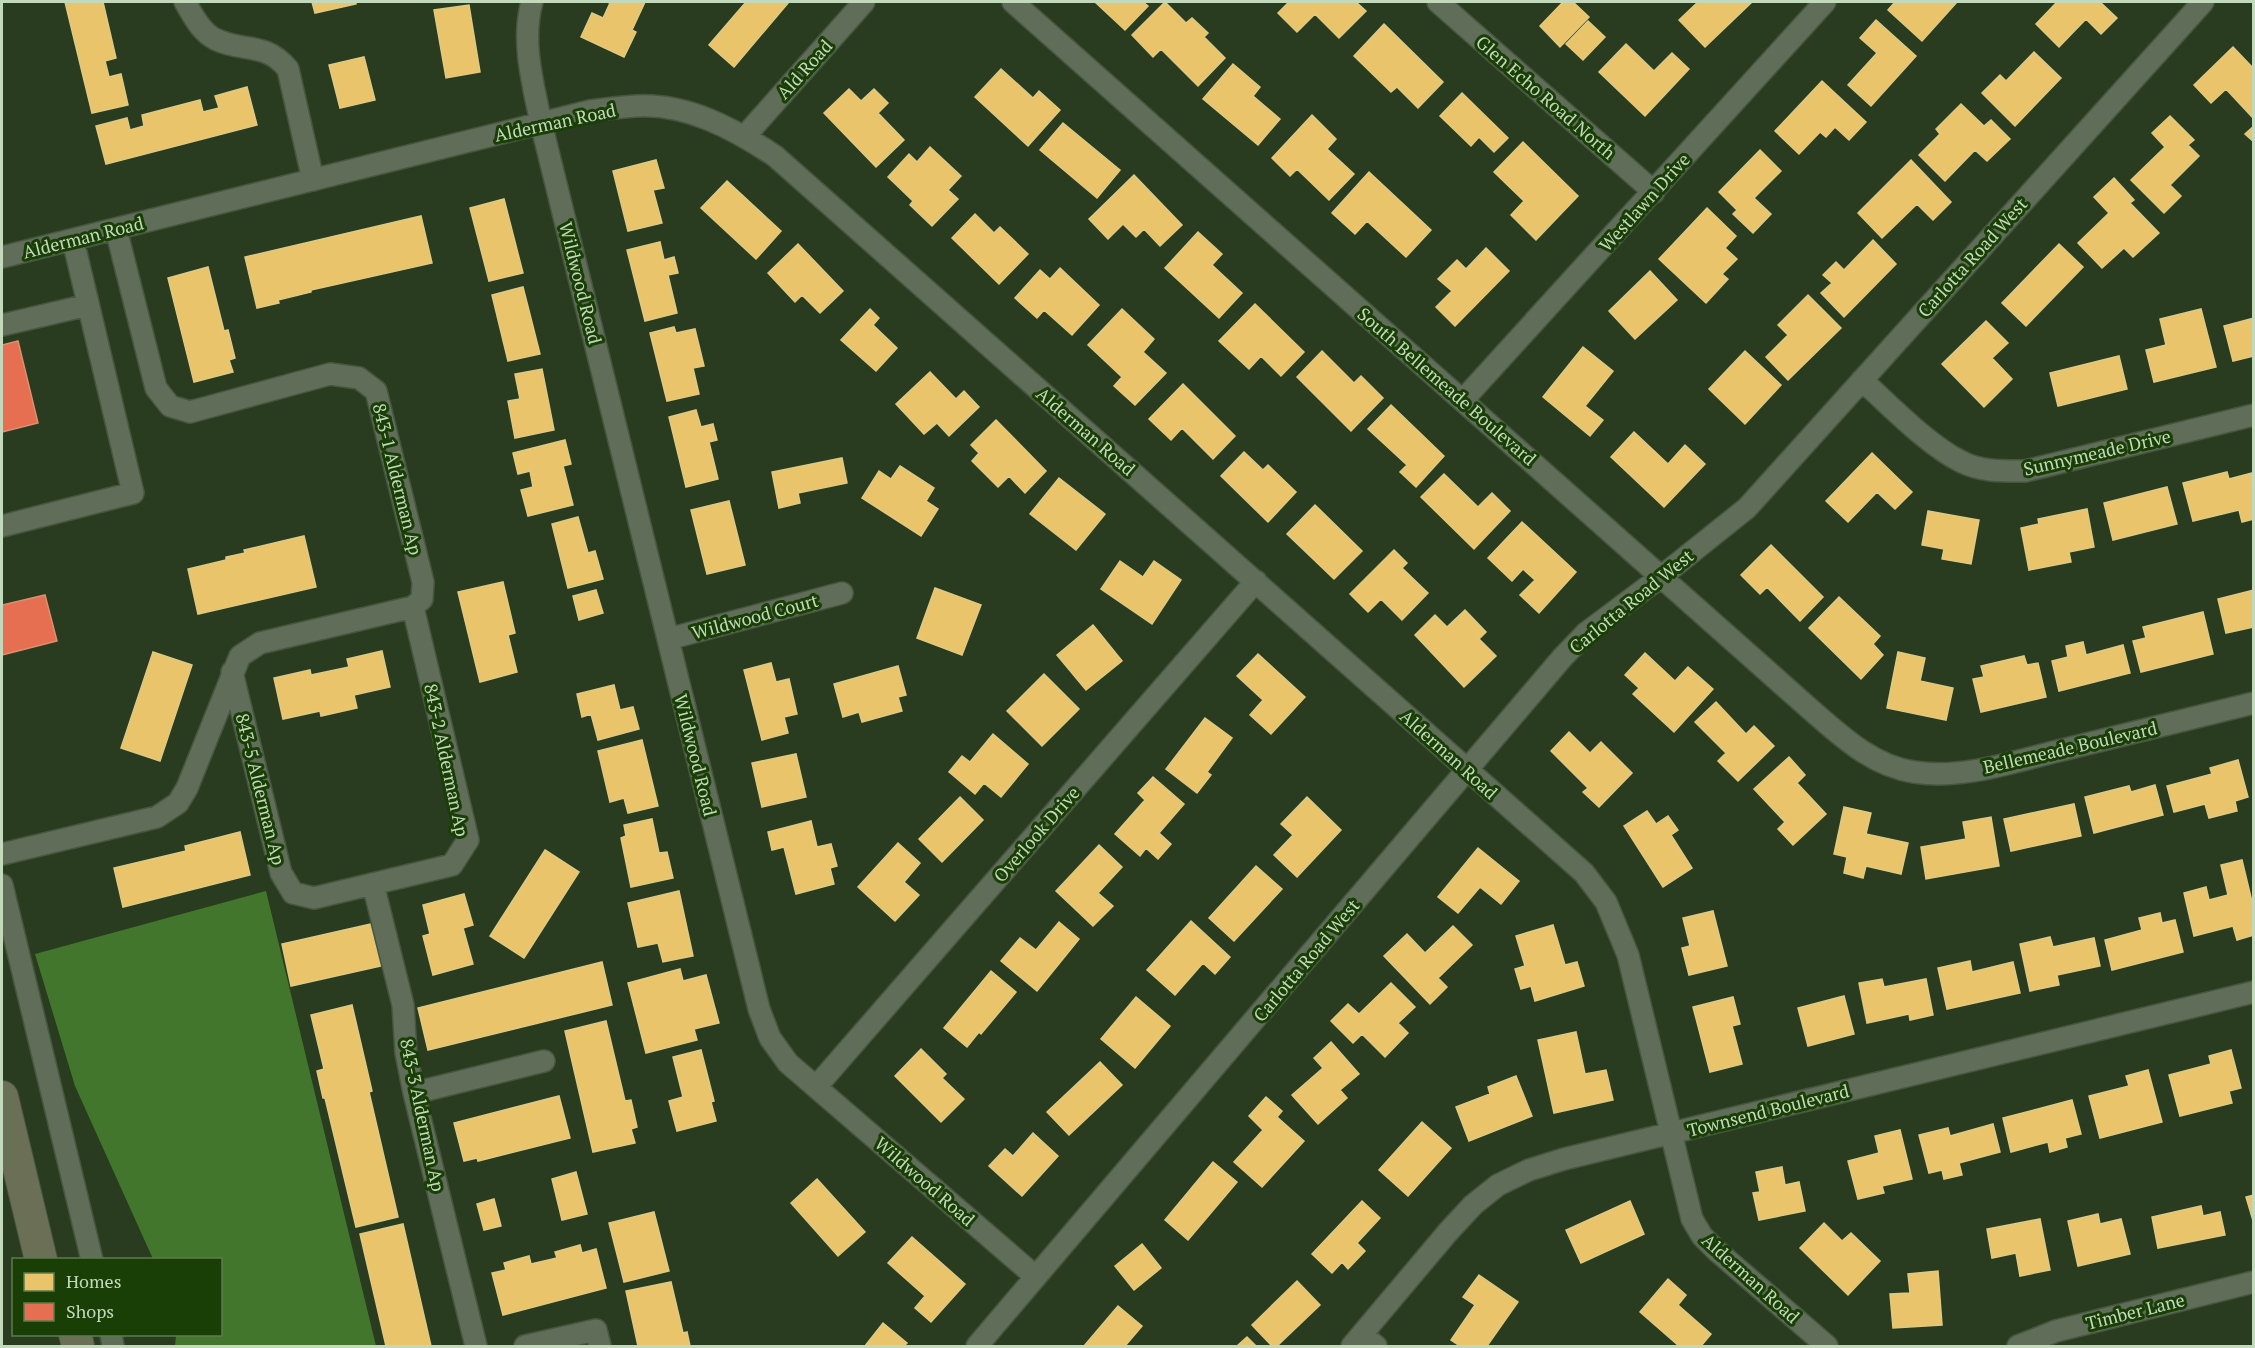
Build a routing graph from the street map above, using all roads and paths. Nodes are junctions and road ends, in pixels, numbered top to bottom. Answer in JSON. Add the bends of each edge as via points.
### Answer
{"nodes":[{"id":1,"x":186,"y":2,"type":"edge"},
{"id":2,"x":532,"y":2,"type":"edge"},
{"id":3,"x":864,"y":2,"type":"edge"},
{"id":4,"x":1013,"y":2,"type":"edge"},
{"id":5,"x":1438,"y":2,"type":"edge"},
{"id":6,"x":1825,"y":2,"type":"edge"},
{"id":7,"x":2203,"y":2,"type":"edge"},
{"id":8,"x":541,"y":123,"type":"junction"},
{"id":9,"x":745,"y":136,"type":"junction"},
{"id":10,"x":313,"y":180,"type":"junction"},
{"id":11,"x":1654,"y":192,"type":"junction"},
{"id":12,"x":116,"y":229,"type":"junction"},
{"id":13,"x":73,"y":240,"type":"junction"},
{"id":14,"x":2,"y":257,"type":"edge"},
{"id":15,"x":88,"y":305,"type":"junction"},
{"id":16,"x":2,"y":326,"type":"edge"},
{"id":17,"x":1862,"y":380,"type":"junction"},
{"id":18,"x":1462,"y":400,"type":"junction"},
{"id":19,"x":2253,"y":415,"type":"edge"},
{"id":20,"x":2,"y":526,"type":"edge"},
{"id":21,"x":1662,"y":576,"type":"junction"},
{"id":22,"x":1256,"y":581,"type":"junction"},
{"id":23,"x":842,"y":593,"type":"dead end"},
{"id":24,"x":413,"y":607,"type":"junction"},
{"id":25,"x":668,"y":639,"type":"junction"},
{"id":26,"x":232,"y":672,"type":"junction"},
{"id":27,"x":2253,"y":703,"type":"edge"},
{"id":28,"x":1886,"y":764,"type":"joint"},
{"id":29,"x":1467,"y":770,"type":"junction"},
{"id":30,"x":2,"y":854,"type":"edge"},
{"id":31,"x":373,"y":884,"type":"junction"},
{"id":32,"x":2,"y":885,"type":"edge"},
{"id":33,"x":2253,"y":992,"type":"edge"},
{"id":34,"x":544,"y":1060,"type":"dead end"},
{"id":35,"x":816,"y":1087,"type":"junction"},
{"id":36,"x":414,"y":1093,"type":"junction"},
{"id":37,"x":2,"y":1097,"type":"edge"},
{"id":38,"x":1671,"y":1134,"type":"junction"},
{"id":39,"x":24,"y":1189,"type":"junction"},
{"id":40,"x":41,"y":1258,"type":"edge"},
{"id":41,"x":50,"y":1258,"type":"edge"},
{"id":42,"x":92,"y":1258,"type":"edge"},
{"id":43,"x":1036,"y":1277,"type":"junction"},
{"id":44,"x":2253,"y":1282,"type":"edge"},
{"id":45,"x":1363,"y":1343,"type":"edge"},
{"id":46,"x":476,"y":1347,"type":"edge"},
{"id":47,"x":525,"y":1347,"type":"edge"},
{"id":48,"x":600,"y":1347,"type":"edge"},
{"id":49,"x":977,"y":1347,"type":"edge"},
{"id":50,"x":1827,"y":1347,"type":"edge"},
{"id":51,"x":2018,"y":1347,"type":"edge"}],
"edges":[{"from":1,"to":10,"type":"street","via":[[198,24],[213,38],[264,51],[278,57],[288,69]]},
{"from":2,"to":8,"type":"street","name":"Wildwood Road","via":[[528,46]]},
{"from":3,"to":9,"type":"street","name":"Ald Road"},
{"from":4,"to":18,"type":"street","name":"South Bellemeade Boulevard"},
{"from":5,"to":11,"type":"street","name":"Glen Echo Road North"},
{"from":6,"to":11,"type":"street","name":"Westlawn Drive"},
{"from":7,"to":17,"type":"street","name":"Carlotta Road West"},
{"from":8,"to":9,"type":"street","name":"Alderman Road","via":[[590,111],[639,106],[681,111]]},
{"from":8,"to":10,"type":"street","name":"Alderman Road"},
{"from":8,"to":25,"type":"street","name":"Wildwood Road"},
{"from":9,"to":22,"type":"street","name":"Alderman Road","via":[[775,156]]},
{"from":10,"to":12,"type":"street","name":"Alderman Road"},
{"from":11,"to":18,"type":"street","name":"Westlawn Drive"},
{"from":12,"to":13,"type":"street","name":"Alderman Road"},
{"from":12,"to":24,"type":"street","name":"843-1 Alderman Ap","via":[[156,388],[170,406],[190,411],[330,374],[359,378],[376,391],[423,582],[422,599]]},
{"from":13,"to":14,"type":"street","name":"Alderman Road"},
{"from":13,"to":15,"type":"street"},
{"from":15,"to":16,"type":"street"},
{"from":15,"to":20,"type":"street","via":[[133,493]]},
{"from":17,"to":19,"type":"street","name":"Sunnymeade Drive","via":[[1926,438],[1962,463],[1994,471],[2025,471]]},
{"from":17,"to":21,"type":"street","name":"Carlotta Road West","via":[[1747,508]]},
{"from":18,"to":21,"type":"street","name":"South Bellemeade Boulevard"},
{"from":21,"to":28,"type":"street","name":"South Bellemeade Boulevard","via":[[1848,742]]},
{"from":21,"to":29,"type":"street","name":"Carlotta Road West","via":[[1586,633]]},
{"from":22,"to":29,"type":"street","name":"Alderman Road"},
{"from":22,"to":35,"type":"street","name":"Overlook Drive"},
{"from":23,"to":25,"type":"street","name":"Wildwood Court"},
{"from":24,"to":26,"type":"street","via":[[260,643],[240,656]]},
{"from":24,"to":31,"type":"street","name":"843-2 Alderman Ap","via":[[468,840],[452,865]]},
{"from":25,"to":35,"type":"street","name":"Wildwood Road","via":[[759,1009],[770,1038],[788,1063]]},
{"from":26,"to":30,"type":"street","via":[[178,803],[157,817]]},
{"from":26,"to":31,"type":"street","name":"843-5 Alderman Ap","via":[[281,873],[293,893],[314,898]]},
{"from":27,"to":28,"type":"street","name":"Bellemeade Boulevard","via":[[1995,766],[1949,773],[1913,772]]},
{"from":29,"to":38,"type":"street","name":"Alderman Road","via":[[1584,873],[1606,902],[1628,955]]},
{"from":29,"to":43,"type":"street","name":"Carlotta Road West"},
{"from":31,"to":36,"type":"street","name":"843-3 Alderman Ap","via":[[403,1005]]},
{"from":32,"to":42,"type":"street"},
{"from":33,"to":38,"type":"street","name":"Townsend Boulevard"},
{"from":34,"to":36,"type":"street"},
{"from":35,"to":43,"type":"street","name":"Wildwood Road"},
{"from":36,"to":46,"type":"street","name":"843-3 Alderman Ap"},
{"from":37,"to":39,"type":"highway"},
{"from":38,"to":45,"type":"street","name":"Townsend Boulevard","via":[[1564,1159],[1498,1185],[1448,1232]]},
{"from":38,"to":50,"type":"street","name":"Alderman Road","via":[[1692,1219],[1702,1236]]},
{"from":39,"to":40,"type":"highway"},
{"from":39,"to":41,"type":"highway"},
{"from":43,"to":49,"type":"street","name":"Carlotta Road West"},
{"from":44,"to":51,"type":"street","name":"Timber Lane","via":[[2056,1331]]},
{"from":47,"to":48,"type":"street","via":[[596,1330]]}]}
